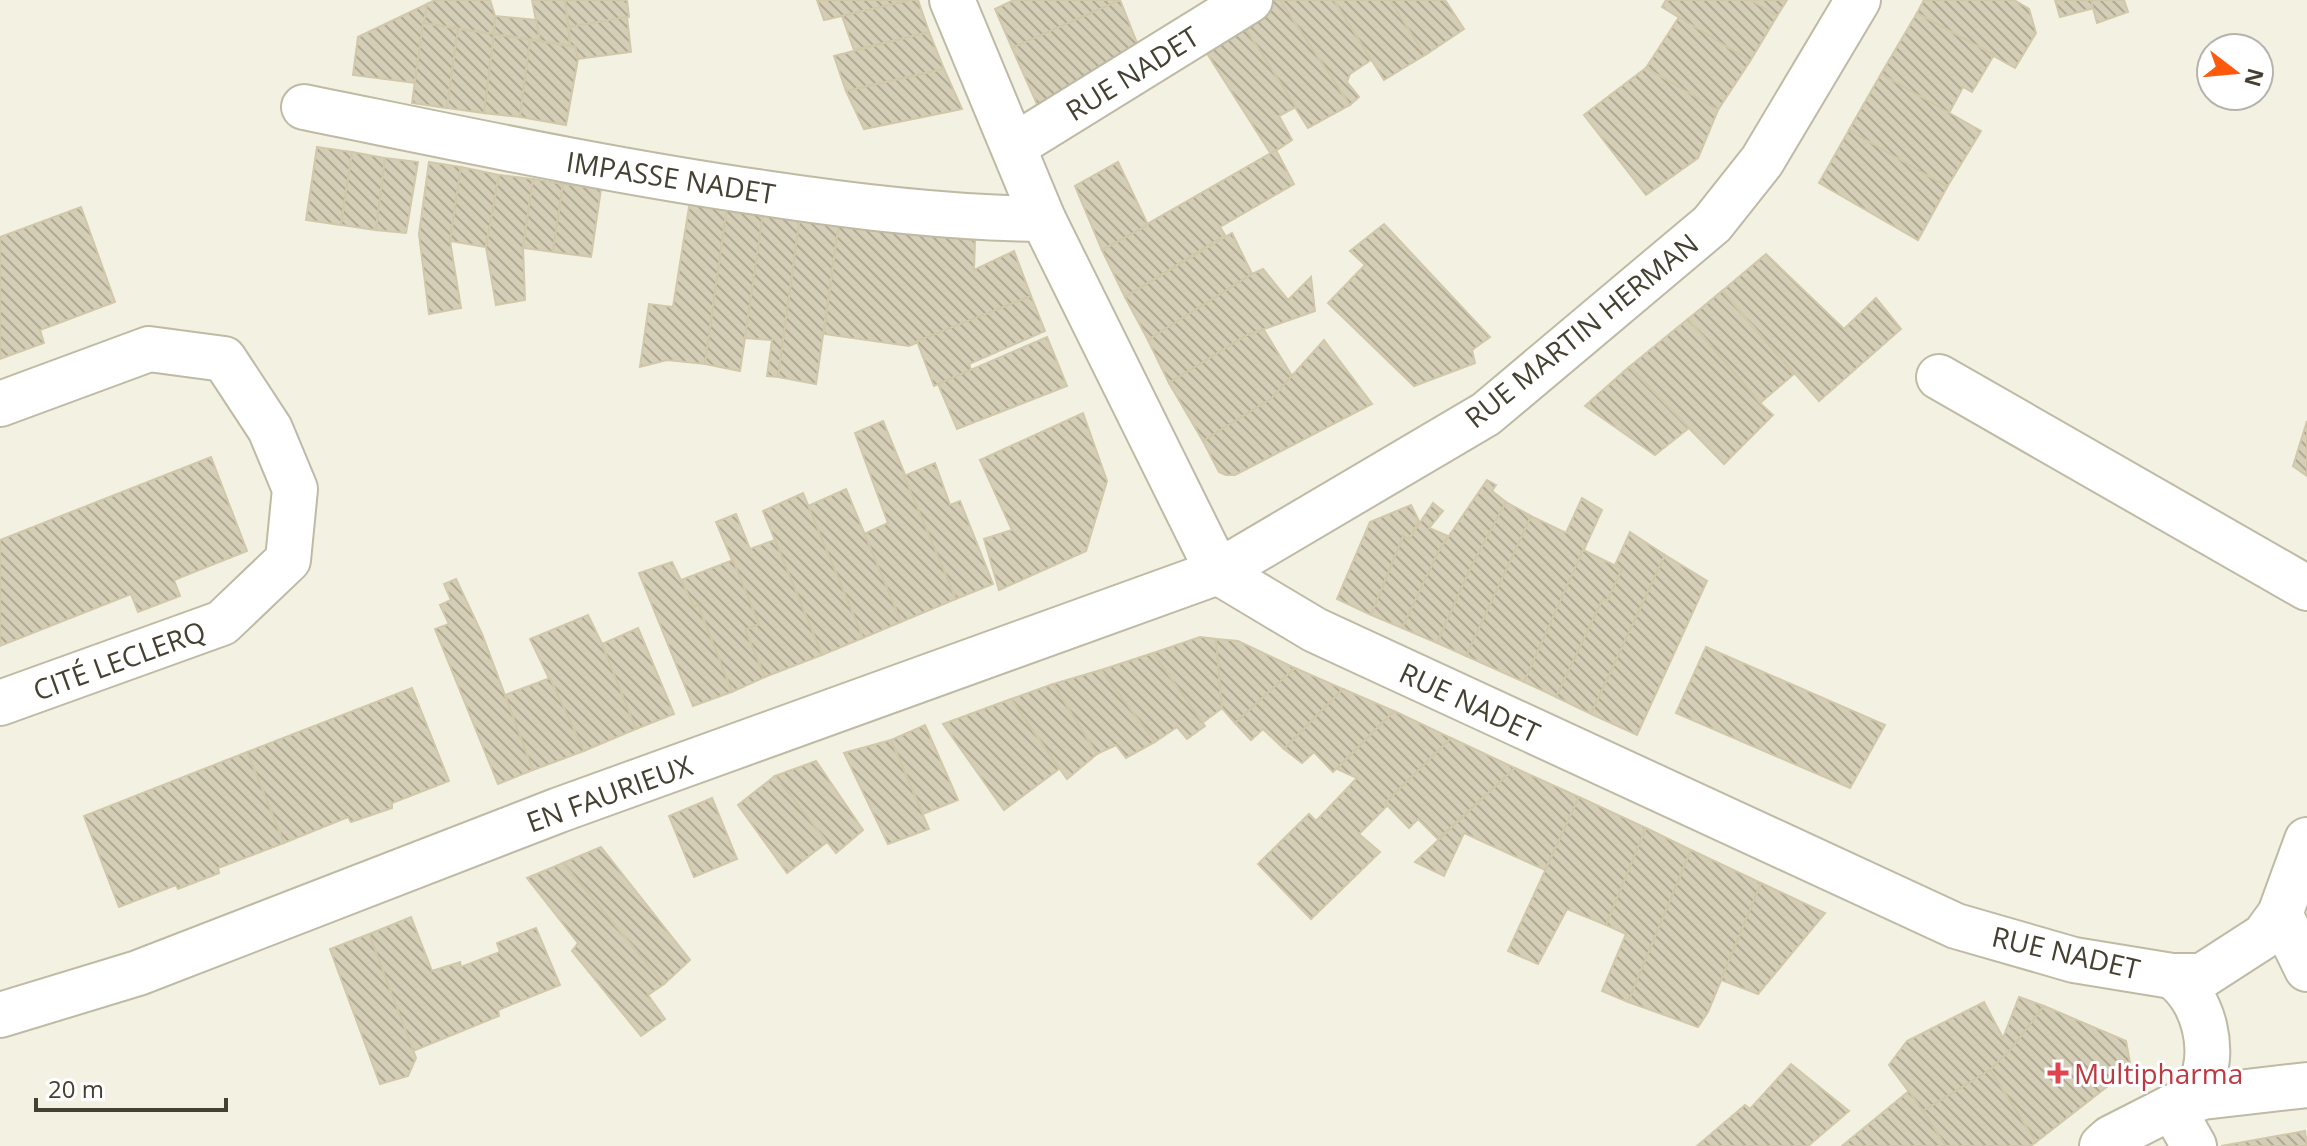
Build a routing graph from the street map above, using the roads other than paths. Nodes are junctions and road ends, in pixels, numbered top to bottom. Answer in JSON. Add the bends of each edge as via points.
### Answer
{"nodes":[{"id":1,"x":952,"y":0,"type":"edge"},
{"id":2,"x":1250,"y":0,"type":"edge"},
{"id":3,"x":1858,"y":0,"type":"edge"},
{"id":4,"x":304,"y":107,"type":"dead end"},
{"id":5,"x":1014,"y":146,"type":"junction"},
{"id":6,"x":1043,"y":219,"type":"junction"},
{"id":7,"x":1939,"y":377,"type":"dead end"},
{"id":8,"x":0,"y":404,"type":"edge"},
{"id":9,"x":1218,"y":572,"type":"junction"},
{"id":10,"x":2307,"y":588,"type":"edge"},
{"id":11,"x":0,"y":703,"type":"edge"},
{"id":12,"x":2307,"y":840,"type":"edge"},
{"id":13,"x":2280,"y":914,"type":"junction"},
{"id":14,"x":2307,"y":969,"type":"edge"},
{"id":15,"x":2172,"y":976,"type":"junction"},
{"id":16,"x":0,"y":1015,"type":"edge"},
{"id":17,"x":2307,"y":1085,"type":"edge"},
{"id":18,"x":2178,"y":1105,"type":"junction"},
{"id":19,"x":2102,"y":1146,"type":"edge"},
{"id":20,"x":2194,"y":1146,"type":"edge"}],
"edges":[{"from":1,"to":5,"type":"street"},
{"from":2,"to":5,"type":"street","name":"RUE NADET"},
{"from":3,"to":9,"type":"street","name":"RUE MARTIN HERMAN","via":[[1762,161],[1712,224],[1486,414]]},
{"from":4,"to":6,"type":"street","name":"IMPASSE NADET","via":[[645,176],[878,210]]},
{"from":5,"to":6,"type":"street"},
{"from":6,"to":9,"type":"street"},
{"from":7,"to":10,"type":"street"},
{"from":8,"to":11,"type":"street","name":"CITÉ LECLERQ","via":[[149,349],[224,359],[270,429],[295,489],[288,560],[222,623]]},
{"from":9,"to":15,"type":"street","name":"RUE NADET","via":[[1315,630],[1956,926],[2074,960]]},
{"from":9,"to":16,"type":"street","name":"EN FAURIEUX","via":[[559,810],[138,973]]},
{"from":12,"to":13,"type":"street"},
{"from":13,"to":14,"type":"street"},
{"from":13,"to":15,"type":"street","name":"RUE NADET","via":[[2264,936],[2202,976]]},
{"from":15,"to":18,"type":"street","via":[[2186,985],[2199,1007],[2208,1041],[2198,1088]]},
{"from":17,"to":18,"type":"street","via":[[2203,1097]]},
{"from":18,"to":19,"type":"street"},
{"from":18,"to":20,"type":"street"}]}
